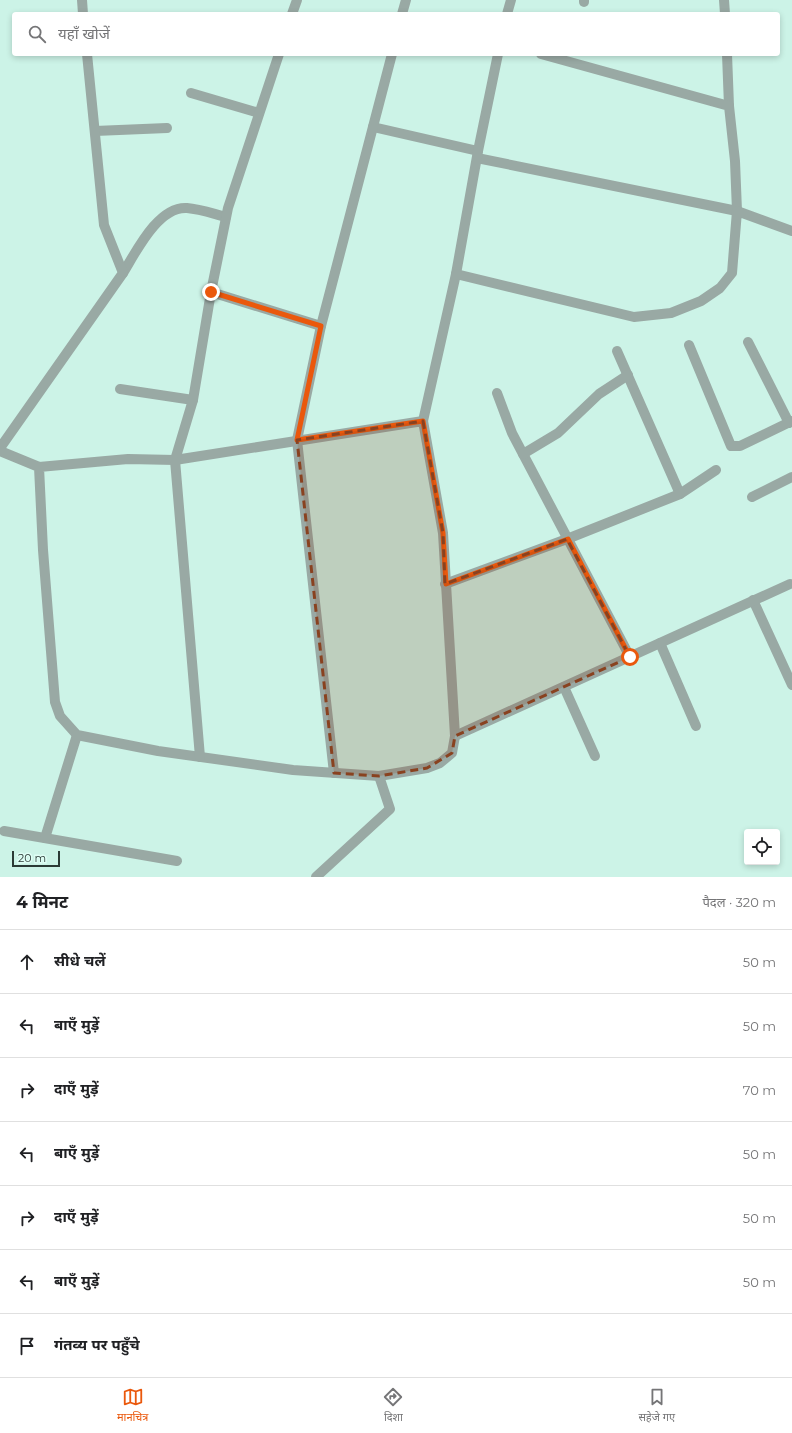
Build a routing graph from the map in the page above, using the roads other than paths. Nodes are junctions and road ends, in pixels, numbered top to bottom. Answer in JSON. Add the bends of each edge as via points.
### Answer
{"nodes":[{"id":1,"x":82,"y":0,"type":"edge"},
{"id":2,"x":294,"y":0,"type":"edge"},
{"id":3,"x":406,"y":0,"type":"edge"},
{"id":4,"x":511,"y":0,"type":"edge"},
{"id":5,"x":724,"y":0,"type":"edge"},
{"id":6,"x":84,"y":12,"type":"edge"},
{"id":7,"x":292,"y":12,"type":"edge"},
{"id":8,"x":403,"y":12,"type":"edge"},
{"id":9,"x":508,"y":12,"type":"edge"},
{"id":10,"x":725,"y":12,"type":"edge"},
{"id":11,"x":87,"y":56,"type":"edge"},
{"id":12,"x":278,"y":56,"type":"edge"},
{"id":13,"x":391,"y":56,"type":"edge"},
{"id":14,"x":498,"y":56,"type":"edge"},
{"id":15,"x":548,"y":56,"type":"edge"},
{"id":16,"x":727,"y":56,"type":"edge"},
{"id":17,"x":191,"y":93,"type":"dead end"},
{"id":18,"x":729,"y":106,"type":"junction"},
{"id":19,"x":259,"y":113,"type":"junction"},
{"id":20,"x":373,"y":127,"type":"junction"},
{"id":21,"x":167,"y":128,"type":"dead end"},
{"id":22,"x":95,"y":131,"type":"junction"},
{"id":23,"x":477,"y":154,"type":"junction"},
{"id":24,"x":737,"y":211,"type":"junction"},
{"id":25,"x":226,"y":217,"type":"junction"},
{"id":26,"x":792,"y":231,"type":"edge"},
{"id":27,"x":123,"y":273,"type":"junction"},
{"id":28,"x":456,"y":274,"type":"junction"},
{"id":29,"x":211,"y":292,"type":"junction"},
{"id":30,"x":321,"y":326,"type":"junction"},
{"id":31,"x":748,"y":342,"type":"dead end"},
{"id":32,"x":688,"y":345,"type":"dead end"},
{"id":33,"x":617,"y":351,"type":"dead end"},
{"id":34,"x":628,"y":375,"type":"junction"},
{"id":35,"x":120,"y":390,"type":"dead end"},
{"id":36,"x":497,"y":393,"type":"dead end"},
{"id":37,"x":193,"y":400,"type":"junction"},
{"id":38,"x":423,"y":421,"type":"junction"},
{"id":39,"x":790,"y":422,"type":"edge"},
{"id":40,"x":297,"y":440,"type":"junction"},
{"id":41,"x":0,"y":449,"type":"edge"},
{"id":42,"x":523,"y":454,"type":"junction"},
{"id":43,"x":176,"y":460,"type":"junction"},
{"id":44,"x":39,"y":467,"type":"junction"},
{"id":45,"x":716,"y":470,"type":"dead end"},
{"id":46,"x":792,"y":477,"type":"edge"},
{"id":47,"x":680,"y":494,"type":"junction"},
{"id":48,"x":752,"y":497,"type":"dead end"},
{"id":49,"x":568,"y":539,"type":"junction"},
{"id":50,"x":446,"y":584,"type":"junction"},
{"id":51,"x":791,"y":585,"type":"edge"},
{"id":52,"x":753,"y":600,"type":"junction"},
{"id":53,"x":660,"y":643,"type":"junction"},
{"id":54,"x":630,"y":657,"type":"junction"},
{"id":55,"x":792,"y":685,"type":"edge"},
{"id":56,"x":564,"y":687,"type":"junction"},
{"id":57,"x":696,"y":726,"type":"dead end"},
{"id":58,"x":76,"y":735,"type":"junction"},
{"id":59,"x":455,"y":736,"type":"junction"},
{"id":60,"x":595,"y":756,"type":"dead end"},
{"id":61,"x":200,"y":757,"type":"junction"},
{"id":62,"x":334,"y":773,"type":"junction"},
{"id":63,"x":379,"y":776,"type":"junction"},
{"id":64,"x":4,"y":831,"type":"dead end"},
{"id":65,"x":45,"y":838,"type":"junction"},
{"id":66,"x":177,"y":860,"type":"dead end"},
{"id":67,"x":316,"y":877,"type":"edge"}],
"edges":[{"from":1,"to":6,"type":"street"},
{"from":2,"to":7,"type":"street"},
{"from":3,"to":8,"type":"street"},
{"from":4,"to":9,"type":"street"},
{"from":5,"to":10,"type":"street"},
{"from":11,"to":22,"type":"street"},
{"from":12,"to":19,"type":"street"},
{"from":13,"to":20,"type":"street"},
{"from":14,"to":23,"type":"street"},
{"from":15,"to":18,"type":"street"},
{"from":16,"to":18,"type":"street"},
{"from":17,"to":19,"type":"street"},
{"from":18,"to":24,"type":"street"},
{"from":19,"to":25,"type":"street"},
{"from":20,"to":23,"type":"street"},
{"from":20,"to":30,"type":"street"},
{"from":21,"to":22,"type":"street"},
{"from":22,"to":27,"type":"street","via":[[104,225]]},
{"from":23,"to":24,"type":"street"},
{"from":23,"to":28,"type":"street"},
{"from":24,"to":26,"type":"street"},
{"from":24,"to":28,"type":"street","via":[[732,273],[720,288],[701,301],[670,313],[634,317]]},
{"from":25,"to":27,"type":"street","via":[[186,208],[171,212],[157,222]]},
{"from":25,"to":29,"type":"street"},
{"from":27,"to":41,"type":"street"},
{"from":28,"to":38,"type":"street"},
{"from":29,"to":30,"type":"street"},
{"from":29,"to":37,"type":"street"},
{"from":30,"to":40,"type":"street"},
{"from":31,"to":39,"type":"street"},
{"from":32,"to":39,"type":"street","via":[[731,446],[740,446]]},
{"from":33,"to":34,"type":"street"},
{"from":34,"to":42,"type":"street","via":[[599,394],[558,433]]},
{"from":34,"to":47,"type":"street"},
{"from":35,"to":37,"type":"street"},
{"from":36,"to":42,"type":"street"},
{"from":37,"to":43,"type":"street"},
{"from":38,"to":40,"type":"street"},
{"from":38,"to":50,"type":"street","via":[[443,533]]},
{"from":40,"to":43,"type":"street"},
{"from":40,"to":62,"type":"street"},
{"from":41,"to":44,"type":"street"},
{"from":42,"to":49,"type":"street"},
{"from":43,"to":44,"type":"street","via":[[128,459]]},
{"from":43,"to":61,"type":"street"},
{"from":44,"to":58,"type":"street","via":[[55,702],[60,716]]},
{"from":45,"to":47,"type":"street"},
{"from":46,"to":48,"type":"street"},
{"from":47,"to":49,"type":"street"},
{"from":49,"to":50,"type":"street"},
{"from":49,"to":54,"type":"street"},
{"from":50,"to":59,"type":"street"},
{"from":51,"to":52,"type":"street"},
{"from":52,"to":53,"type":"street"},
{"from":52,"to":55,"type":"street"},
{"from":53,"to":54,"type":"street"},
{"from":53,"to":57,"type":"street"},
{"from":54,"to":56,"type":"street"},
{"from":56,"to":59,"type":"street"},
{"from":56,"to":60,"type":"street"},
{"from":58,"to":61,"type":"street"},
{"from":58,"to":65,"type":"street"},
{"from":59,"to":63,"type":"street","via":[[452,753],[440,763],[427,768]]},
{"from":61,"to":62,"type":"street"},
{"from":62,"to":63,"type":"street"},
{"from":63,"to":67,"type":"street","via":[[390,809]]},
{"from":64,"to":65,"type":"street"},
{"from":65,"to":66,"type":"street"}]}
